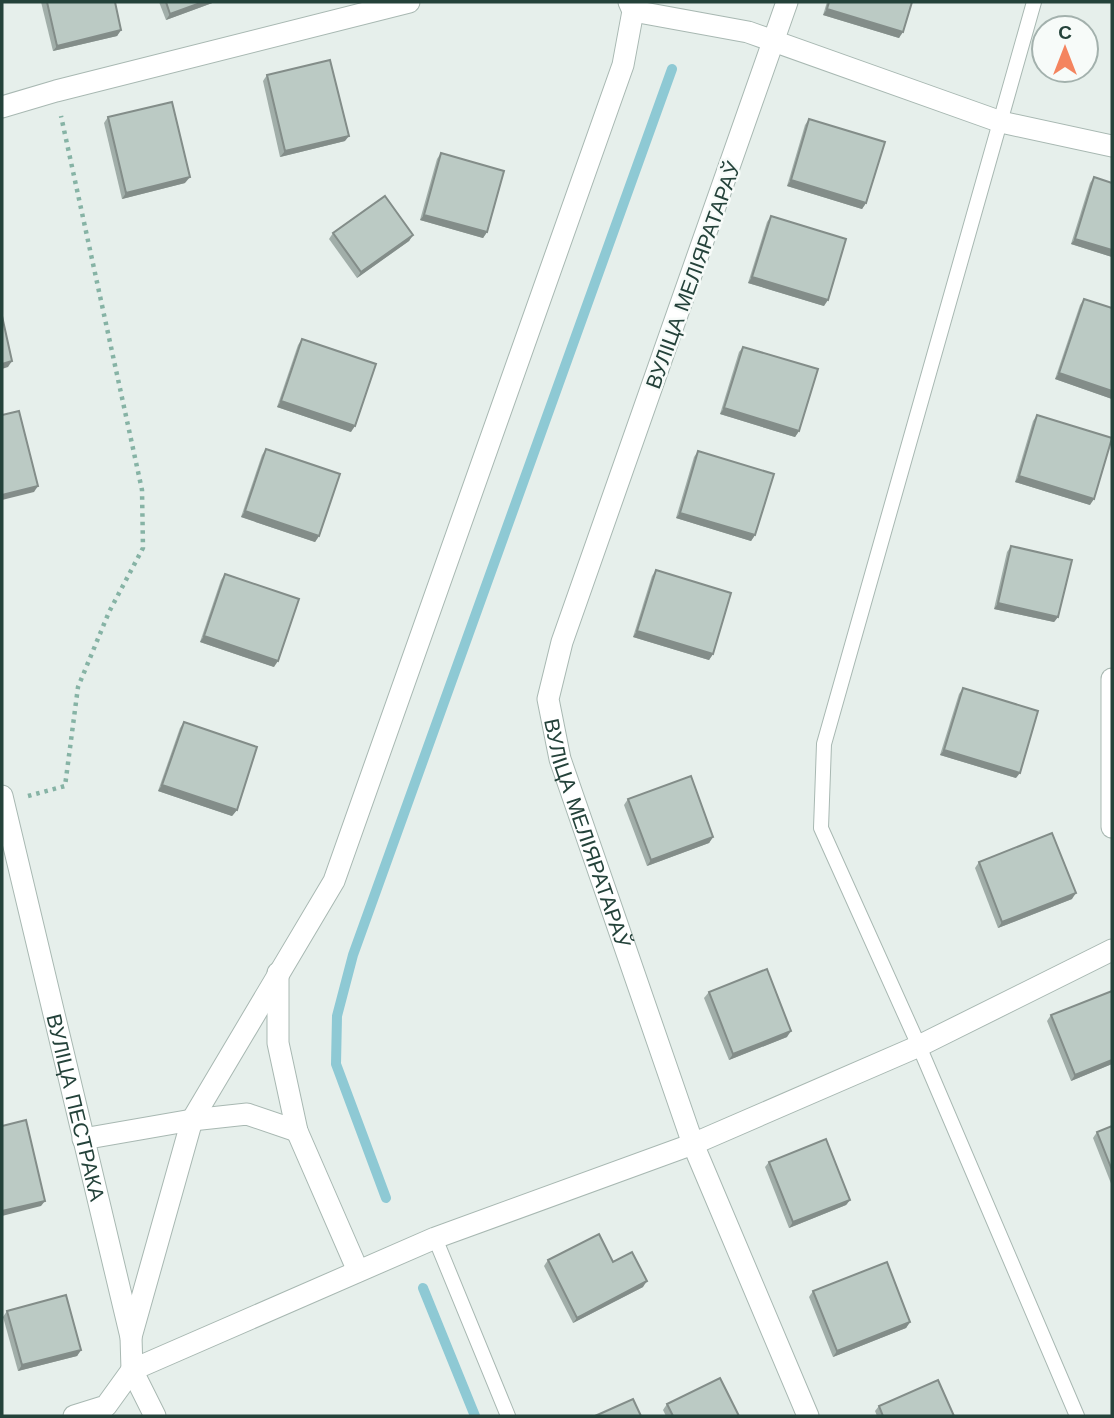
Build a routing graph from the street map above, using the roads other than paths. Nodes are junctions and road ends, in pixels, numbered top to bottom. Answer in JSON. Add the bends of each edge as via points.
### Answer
{"nodes":[{"id":1,"x":409,"y":2,"type":"edge"},
{"id":2,"x":787,"y":2,"type":"edge"},
{"id":3,"x":1034,"y":2,"type":"edge"},
{"id":4,"x":631,"y":6,"type":"edge"},
{"id":5,"x":775,"y":43,"type":"junction"},
{"id":6,"x":2,"y":107,"type":"edge"},
{"id":7,"x":1001,"y":122,"type":"junction"},
{"id":8,"x":1112,"y":146,"type":"edge"},
{"id":9,"x":1112,"y":678,"type":"edge"},
{"id":10,"x":2,"y":799,"type":"edge"},
{"id":11,"x":1112,"y":827,"type":"edge"},
{"id":12,"x":1112,"y":950,"type":"edge"},
{"id":13,"x":278,"y":973,"type":"junction"},
{"id":14,"x":919,"y":1046,"type":"junction"},
{"id":15,"x":192,"y":1120,"type":"junction"},
{"id":16,"x":297,"y":1131,"type":"junction"},
{"id":17,"x":83,"y":1139,"type":"junction"},
{"id":18,"x":693,"y":1144,"type":"junction"},
{"id":19,"x":435,"y":1238,"type":"junction"},
{"id":20,"x":358,"y":1271,"type":"junction"},
{"id":21,"x":131,"y":1337,"type":"junction"},
{"id":22,"x":132,"y":1370,"type":"junction"},
{"id":23,"x":74,"y":1416,"type":"edge"},
{"id":24,"x":155,"y":1416,"type":"edge"},
{"id":25,"x":508,"y":1416,"type":"edge"},
{"id":26,"x":808,"y":1416,"type":"edge"},
{"id":27,"x":1077,"y":1416,"type":"edge"}],
"edges":[{"from":1,"to":6,"type":"street"},
{"from":2,"to":5,"type":"street","name":"ВУЛІЦА МЕЛІЯРАТАРАЎ"},
{"from":3,"to":7,"type":"lane"},
{"from":4,"to":5,"type":"street","via":[[748,32]]},
{"from":4,"to":13,"type":"street","via":[[623,65],[334,881]]},
{"from":5,"to":7,"type":"street"},
{"from":5,"to":18,"type":"street","name":"ВУЛІЦА МЕЛІЯРАТАРАЎ","via":[[562,642],[548,699],[560,759]]},
{"from":7,"to":8,"type":"street"},
{"from":7,"to":14,"type":"lane","via":[[824,744],[821,828]]},
{"from":9,"to":11,"type":"street"},
{"from":10,"to":17,"type":"street","name":"ВУЛІЦА ПЕСТРАКА"},
{"from":12,"to":14,"type":"street"},
{"from":13,"to":15,"type":"street"},
{"from":13,"to":16,"type":"street","via":[[278,1043]]},
{"from":14,"to":18,"type":"street"},
{"from":14,"to":27,"type":"lane"},
{"from":15,"to":16,"type":"street","via":[[247,1114]]},
{"from":15,"to":17,"type":"street"},
{"from":15,"to":21,"type":"street"},
{"from":16,"to":20,"type":"street"},
{"from":17,"to":21,"type":"street","name":"ВУЛІЦА ПЕСТРАКА"},
{"from":18,"to":19,"type":"street"},
{"from":18,"to":26,"type":"street","name":"ВУЛІЦА МЕЛІЯРАТАРАЎ"},
{"from":19,"to":20,"type":"street"},
{"from":19,"to":25,"type":"lane"},
{"from":20,"to":22,"type":"street"},
{"from":21,"to":22,"type":"street","name":"ВУЛІЦА ПЕСТРАКА"},
{"from":22,"to":23,"type":"street","via":[[106,1406]]},
{"from":22,"to":24,"type":"street","name":"ВУЛІЦА ПЕСТРАКА"}]}
